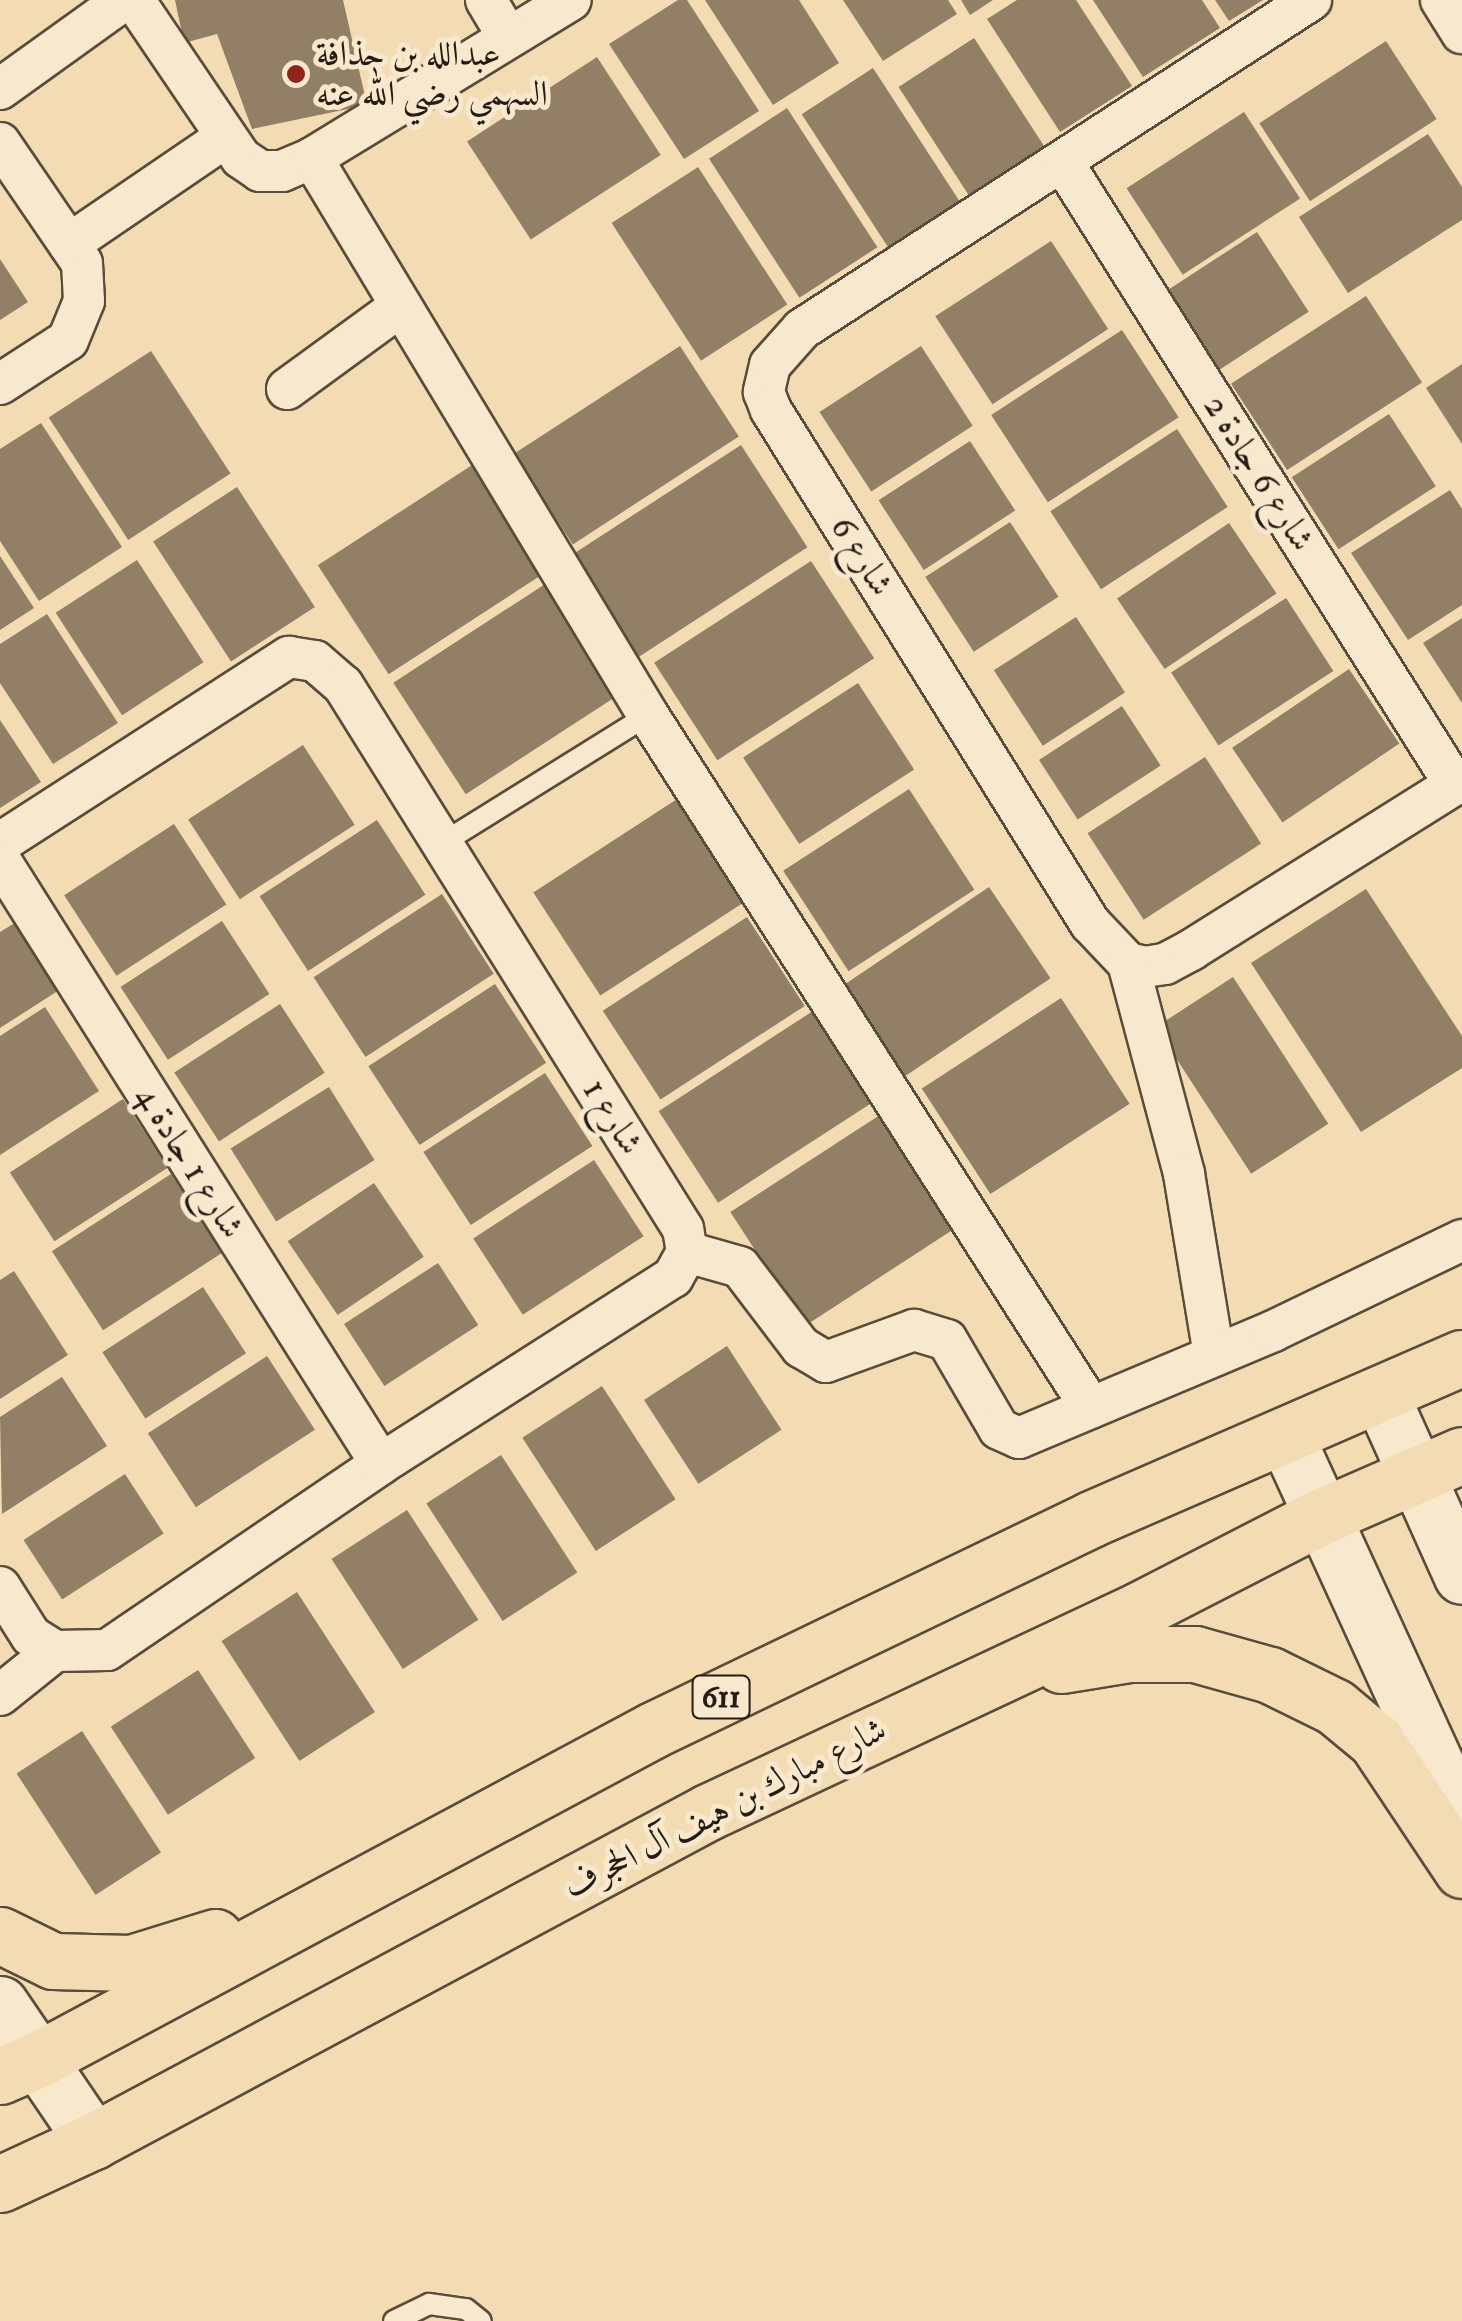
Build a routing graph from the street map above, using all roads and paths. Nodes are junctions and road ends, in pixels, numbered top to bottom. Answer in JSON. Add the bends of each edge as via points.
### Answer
{"nodes":[{"id":1,"x":124,"y":0,"type":"edge"},
{"id":2,"x":134,"y":0,"type":"edge"},
{"id":3,"x":486,"y":0,"type":"edge"},
{"id":4,"x":571,"y":0,"type":"edge"},
{"id":5,"x":1311,"y":0,"type":"edge"},
{"id":6,"x":1441,"y":0,"type":"edge"},
{"id":7,"x":1462,"y":33,"type":"edge"},
{"id":8,"x":508,"y":37,"type":"junction"},
{"id":9,"x":0,"y":89,"type":"edge"},
{"id":10,"x":226,"y":137,"type":"junction"},
{"id":11,"x":0,"y":144,"type":"edge"},
{"id":12,"x":312,"y":158,"type":"junction"},
{"id":13,"x":1062,"y":160,"type":"junction"},
{"id":14,"x":70,"y":244,"type":"junction"},
{"id":15,"x":402,"y":306,"type":"junction"},
{"id":16,"x":0,"y":384,"type":"edge"},
{"id":17,"x":286,"y":389,"type":"dead end"},
{"id":18,"x":648,"y":716,"type":"junction"},
{"id":19,"x":1458,"y":782,"type":"edge"},
{"id":20,"x":0,"y":843,"type":"edge"},
{"id":21,"x":440,"y":844,"type":"junction"},
{"id":22,"x":0,"y":860,"type":"edge"},
{"id":23,"x":1128,"y":962,"type":"junction"},
{"id":24,"x":1462,"y":1240,"type":"edge"},
{"id":25,"x":687,"y":1252,"type":"junction"},
{"id":26,"x":1214,"y":1356,"type":"junction"},
{"id":27,"x":1462,"y":1358,"type":"edge"},
{"id":28,"x":1381,"y":1396,"type":"junction"},
{"id":29,"x":1091,"y":1408,"type":"junction"},
{"id":30,"x":1286,"y":1437,"type":"junction"},
{"id":31,"x":381,"y":1464,"type":"junction"},
{"id":32,"x":1439,"y":1465,"type":"edge"},
{"id":33,"x":1320,"y":1518,"type":"junction"},
{"id":34,"x":1462,"y":1576,"type":"edge"},
{"id":35,"x":0,"y":1587,"type":"edge"},
{"id":36,"x":54,"y":1652,"type":"junction"},
{"id":37,"x":0,"y":1696,"type":"edge"},
{"id":38,"x":843,"y":1745,"type":"junction"},
{"id":39,"x":1462,"y":1822,"type":"edge"},
{"id":40,"x":1462,"y":1870,"type":"edge"},
{"id":41,"x":369,"y":1882,"type":"junction"},
{"id":42,"x":0,"y":1935,"type":"edge"},
{"id":43,"x":0,"y":2004,"type":"edge"},
{"id":44,"x":18,"y":2068,"type":"edge"},
{"id":45,"x":93,"y":2141,"type":"junction"},
{"id":46,"x":6,"y":2168,"type":"edge"},
{"id":47,"x":394,"y":2321,"type":"edge"},
{"id":48,"x":481,"y":2321,"type":"edge"}],
"edges":[{"from":1,"to":9,"type":"street"},
{"from":2,"to":10,"type":"street"},
{"from":3,"to":8,"type":"street"},
{"from":4,"to":8,"type":"street"},
{"from":5,"to":13,"type":"street","name":"شارع 6"},
{"from":6,"to":7,"type":"street"},
{"from":8,"to":12,"type":"street"},
{"from":10,"to":12,"type":"street","via":[[260,170],[282,171]]},
{"from":10,"to":14,"type":"street"},
{"from":11,"to":14,"type":"street"},
{"from":12,"to":15,"type":"street"},
{"from":13,"to":19,"type":"street","name":"شارع 6 جادة 2"},
{"from":13,"to":23,"type":"street","name":"شارع 6","via":[[802,329],[770,365],[764,392],[1090,923]]},
{"from":14,"to":16,"type":"street","via":[[82,263],[84,301],[68,340]]},
{"from":15,"to":17,"type":"street"},
{"from":15,"to":18,"type":"street"},
{"from":18,"to":21,"type":"lane"},
{"from":18,"to":29,"type":"street"},
{"from":19,"to":23,"type":"street","via":[[1191,950],[1165,964]]},
{"from":20,"to":21,"type":"street","name":"شارع 1","via":[[289,657],[302,657],[343,685]]},
{"from":21,"to":25,"type":"street","name":"شارع 1","via":[[683,1228]]},
{"from":22,"to":31,"type":"street","name":"شارع 1 جادة 4"},
{"from":23,"to":26,"type":"street","via":[[1184,1174]]},
{"from":24,"to":26,"type":"street"},
{"from":25,"to":29,"type":"street","via":[[740,1267],[801,1347],[826,1362],[914,1330],[947,1340],[1007,1436],[1019,1438]]},
{"from":25,"to":31,"type":"street","via":[[674,1277]]},
{"from":26,"to":29,"type":"street"},
{"from":27,"to":28,"type":"main road","number":"611"},
{"from":28,"to":30,"type":"main road","number":"611"},
{"from":28,"to":32,"type":"street"},
{"from":30,"to":33,"type":"street"},
{"from":30,"to":41,"type":"main road","number":"611","via":[[1091,1519],[652,1730]]},
{"from":31,"to":36,"type":"street","via":[[107,1650]]},
{"from":32,"to":33,"type":"main road","name":"شارع مبارك بن هيف آل الحجرف"},
{"from":32,"to":34,"type":"street"},
{"from":33,"to":38,"type":"main road","name":"شارع مبارك بن هيف آل الحجرف","via":[[1139,1610]]},
{"from":33,"to":39,"type":"street"},
{"from":35,"to":36,"type":"street","via":[[31,1636]]},
{"from":36,"to":37,"type":"street"},
{"from":38,"to":40,"type":"main road","via":[[1040,1668],[1130,1654],[1195,1654],[1270,1675],[1335,1707],[1376,1741]]},
{"from":38,"to":45,"type":"main road","name":"شارع مبارك بن هيف آل الحجرف"},
{"from":41,"to":42,"type":"main road","via":[[131,1963],[53,1960]]},
{"from":41,"to":44,"type":"main road","number":"611"},
{"from":43,"to":44,"type":"street"},
{"from":44,"to":45,"type":"street"},
{"from":45,"to":46,"type":"main road","name":"شارع مبارك بن هيف آل الحجرف"},
{"from":47,"to":48,"type":"lane","via":[[429,2304],[466,2309]]}]}
